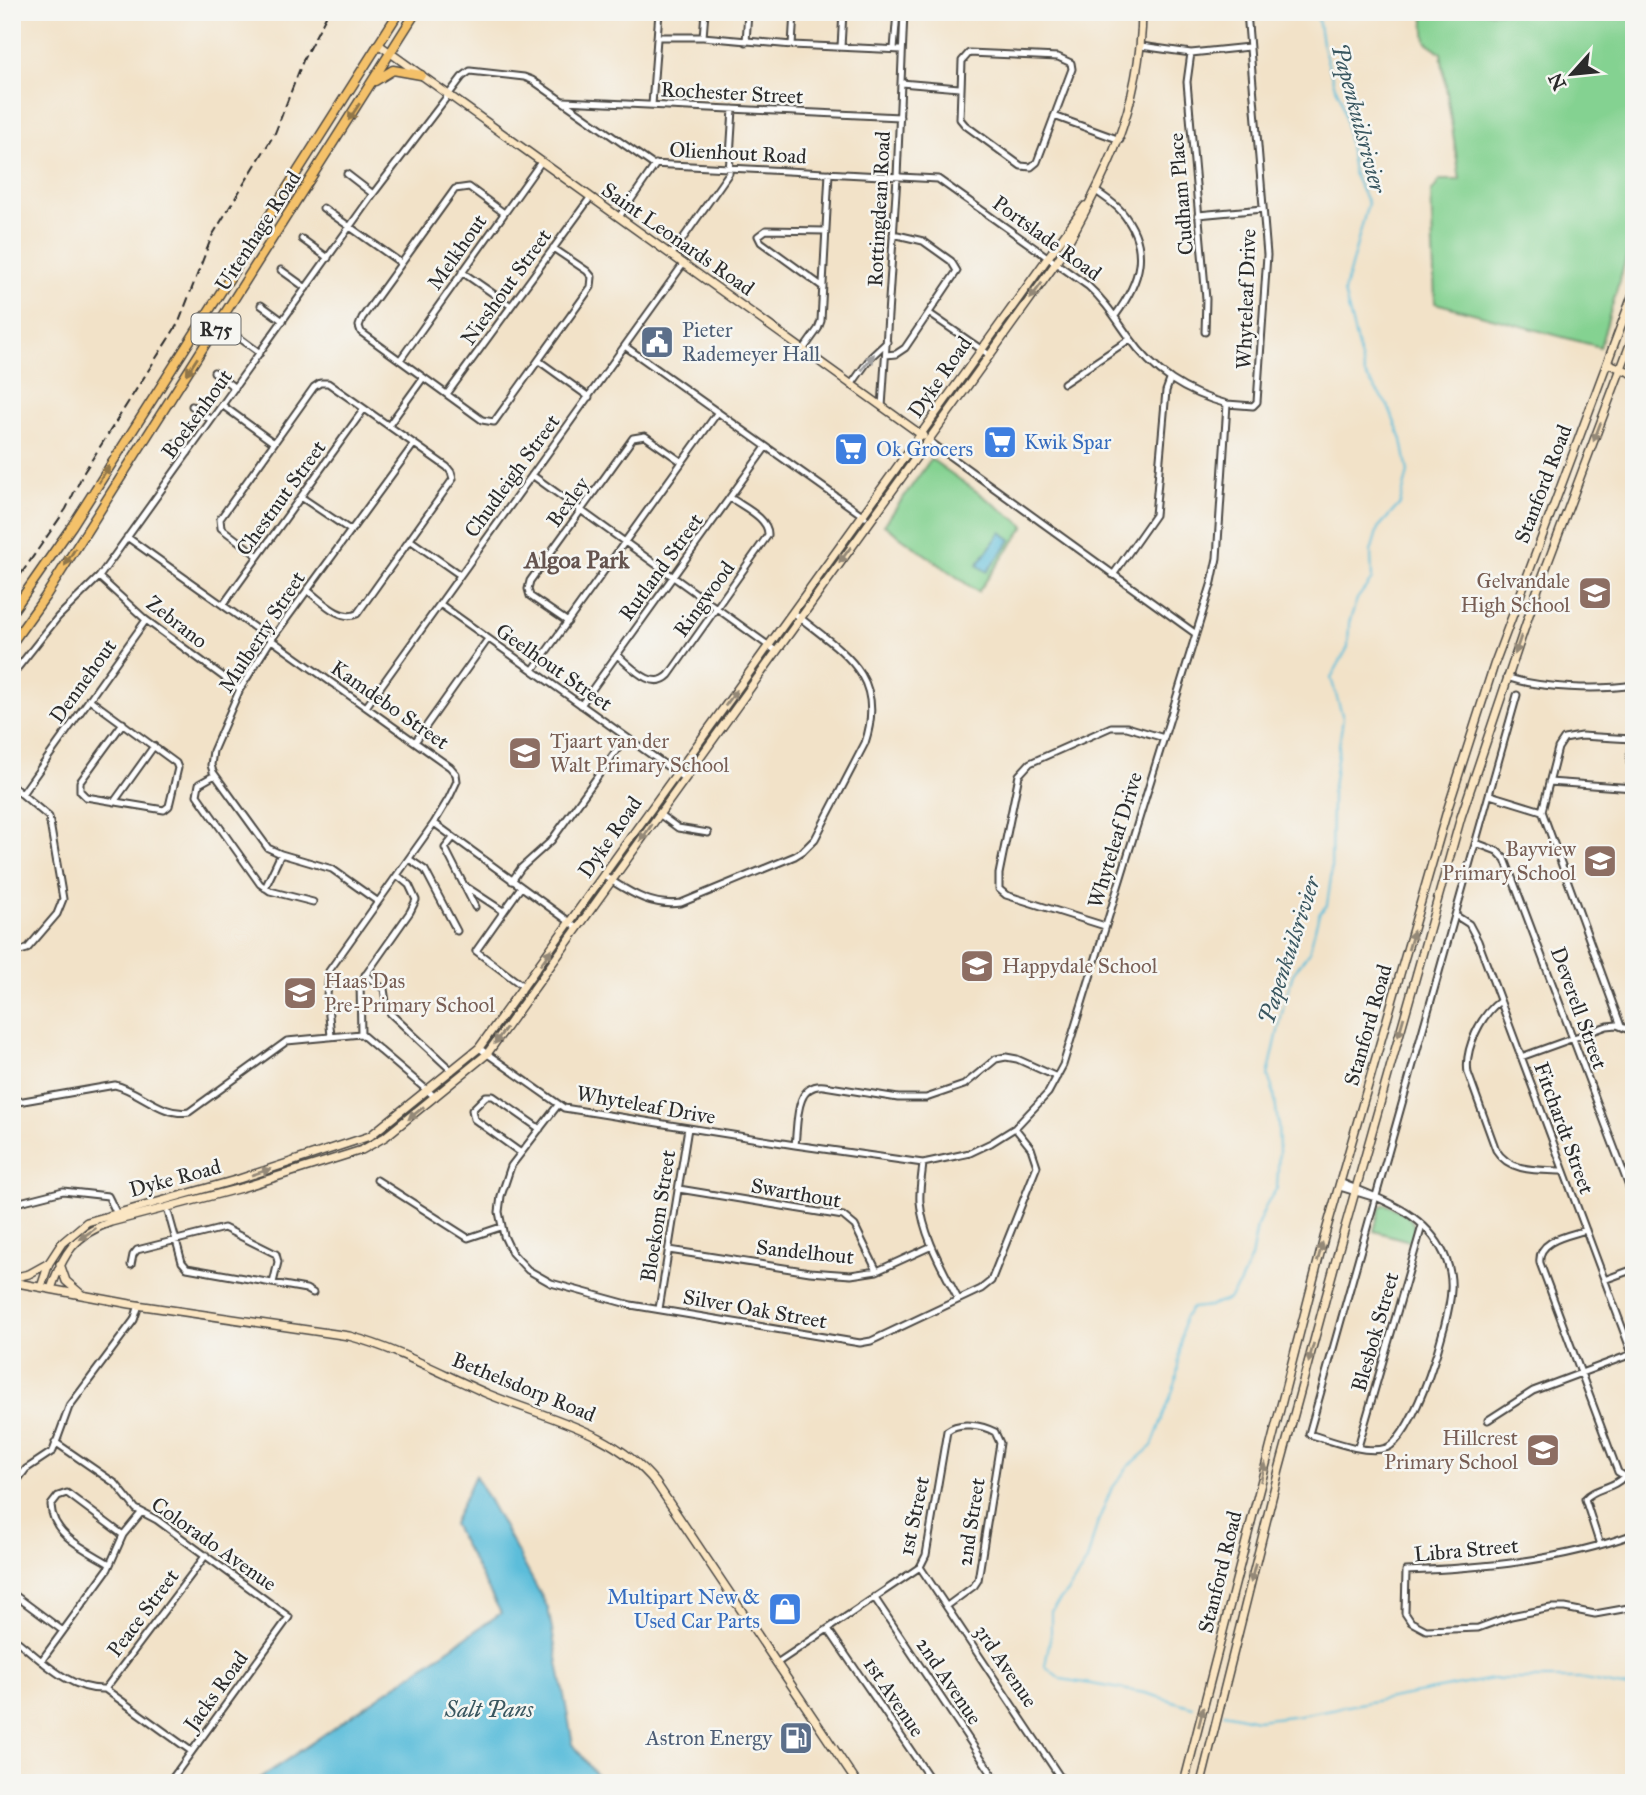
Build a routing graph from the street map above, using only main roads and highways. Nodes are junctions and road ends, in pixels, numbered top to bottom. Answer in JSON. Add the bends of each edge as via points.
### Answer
{"nodes":[{"id":1,"x":399,"y":12,"type":"edge"},
{"id":2,"x":416,"y":12,"type":"edge"},
{"id":3,"x":1142,"y":12,"type":"edge"},
{"id":4,"x":378,"y":44,"type":"junction"},
{"id":5,"x":390,"y":53,"type":"junction"},
{"id":6,"x":421,"y":75,"type":"junction"},
{"id":7,"x":373,"y":83,"type":"junction"},
{"id":8,"x":1096,"y":191,"type":"junction"},
{"id":9,"x":1634,"y":291,"type":"edge"},
{"id":10,"x":1634,"y":334,"type":"edge"},
{"id":11,"x":1607,"y":363,"type":"junction"},
{"id":12,"x":1621,"y":368,"type":"junction"},
{"id":13,"x":1634,"y":374,"type":"edge"},
{"id":14,"x":921,"y":435,"type":"junction"},
{"id":15,"x":929,"y":441,"type":"junction"},
{"id":16,"x":866,"y":518,"type":"junction"},
{"id":17,"x":12,"y":612,"type":"edge"},
{"id":18,"x":12,"y":643,"type":"edge"},
{"id":19,"x":575,"y":925,"type":"junction"},
{"id":20,"x":49,"y":1263,"type":"junction"},
{"id":21,"x":60,"y":1264,"type":"junction"},
{"id":22,"x":12,"y":1280,"type":"edge"},
{"id":23,"x":41,"y":1287,"type":"junction"},
{"id":24,"x":51,"y":1289,"type":"junction"},
{"id":25,"x":83,"y":1295,"type":"junction"},
{"id":26,"x":857,"y":1783,"type":"edge"},
{"id":27,"x":1184,"y":1783,"type":"edge"},
{"id":28,"x":1201,"y":1783,"type":"edge"}],
"edges":[{"from":1,"to":4,"type":"main road","name":"Uitenhage Road","number":"R75"},
{"from":2,"to":5,"type":"main road","name":"Uitenhage Road","number":"R75"},
{"from":3,"to":8,"type":"main road","name":"Dyke Road","via":[[1131,102],[1120,140]]},
{"from":4,"to":5,"type":"main road","name":"Saint Leonards Road"},
{"from":17,"to":4,"type":"main road","name":"Uitenhage Road","number":"R75","one_way":true,"via":[[72,526]]},
{"from":5,"to":6,"type":"main road","name":"Saint Leonards Road"},
{"from":5,"to":7,"type":"main road","name":"Uitenhage Road","number":"R75"},
{"from":6,"to":7,"type":"main road","via":[[393,70]]},
{"from":6,"to":14,"type":"main road","name":"Saint Leonards Road"},
{"from":7,"to":18,"type":"main road","name":"Uitenhage Road","number":"R75","one_way":true},
{"from":8,"to":14,"type":"main road","name":"Dyke Road"},
{"from":8,"to":15,"type":"main road","name":"Dyke Road","one_way":true,"via":[[1056,263]]},
{"from":9,"to":11,"type":"main road","name":"Stanford Road"},
{"from":10,"to":12,"type":"main road","name":"Stanford Road"},
{"from":11,"to":12,"type":"main road"},
{"from":27,"to":11,"type":"main road","name":"Stanford Road","one_way":true,"via":[[1324,1238],[1447,811],[1494,665]]},
{"from":12,"to":13,"type":"main road"},
{"from":12,"to":28,"type":"main road","name":"Stanford Road","one_way":true,"via":[[1536,594],[1461,817],[1279,1470]]},
{"from":14,"to":15,"type":"main road","name":"Saint Leonards Road"},
{"from":14,"to":16,"type":"main road","name":"Dyke Road"},
{"from":15,"to":16,"type":"main road","name":"Dyke Road"},
{"from":16,"to":19,"type":"main road","name":"Dyke Road","one_way":true,"via":[[685,779]]},
{"from":19,"to":16,"type":"main road","name":"Dyke Road","one_way":true,"via":[[677,773]]},
{"from":20,"to":19,"type":"main road","name":"Dyke Road","one_way":true,"via":[[62,1243],[96,1217],[239,1179],[369,1136],[479,1048]]},
{"from":19,"to":21,"type":"main road","name":"Dyke Road","one_way":true,"via":[[487,1054],[382,1140],[270,1180],[92,1229]]},
{"from":20,"to":22,"type":"main road"},
{"from":20,"to":23,"type":"main road","name":"Dyke Road"},
{"from":21,"to":24,"type":"main road","name":"Dyke Road"},
{"from":21,"to":25,"type":"main road","via":[[66,1280]]},
{"from":22,"to":23,"type":"main road","name":"Bethelsdorp Road"},
{"from":23,"to":24,"type":"main road","name":"Bethelsdorp Road"},
{"from":24,"to":25,"type":"main road","name":"Bethelsdorp Road"},
{"from":25,"to":26,"type":"main road","name":"Bethelsdorp Road","via":[[367,1340],[609,1441],[656,1483]]}]}
